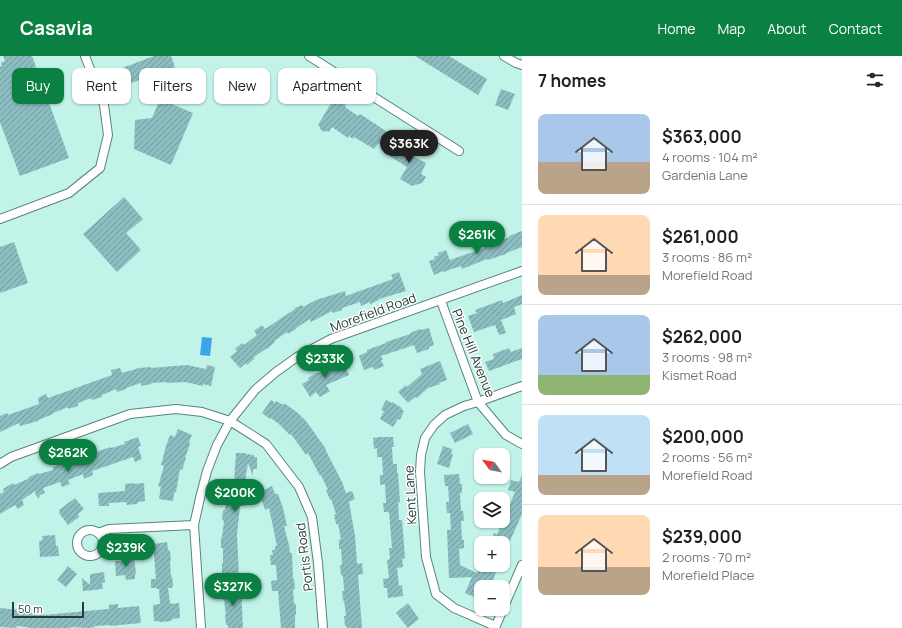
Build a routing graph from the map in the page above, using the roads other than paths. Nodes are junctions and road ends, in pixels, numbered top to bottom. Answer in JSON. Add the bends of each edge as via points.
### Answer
{"nodes":[{"id":1,"x":85,"y":56,"type":"edge"},
{"id":2,"x":309,"y":56,"type":"edge"},
{"id":3,"x":504,"y":56,"type":"edge"},
{"id":4,"x":522,"y":65,"type":"edge"},
{"id":5,"x":458,"y":151,"type":"dead end"},
{"id":6,"x":0,"y":219,"type":"edge"},
{"id":7,"x":522,"y":271,"type":"edge"},
{"id":8,"x":441,"y":300,"type":"junction"},
{"id":9,"x":522,"y":386,"type":"edge"},
{"id":10,"x":478,"y":402,"type":"junction"},
{"id":11,"x":230,"y":421,"type":"junction"},
{"id":12,"x":522,"y":444,"type":"edge"},
{"id":13,"x":0,"y":464,"type":"edge"},
{"id":14,"x":194,"y":525,"type":"junction"},
{"id":15,"x":98,"y":533,"type":"dead end"},
{"id":16,"x":522,"y":565,"type":"edge"},
{"id":17,"x":510,"y":593,"type":"edge"},
{"id":18,"x":500,"y":616,"type":"edge"},
{"id":19,"x":495,"y":627,"type":"edge"},
{"id":20,"x":201,"y":628,"type":"edge"},
{"id":21,"x":323,"y":628,"type":"edge"}],
"edges":[{"from":1,"to":6,"type":"street","via":[[104,105],[108,135],[100,168],[69,193]]},
{"from":2,"to":5,"type":"street"},
{"from":3,"to":4,"type":"street"},
{"from":7,"to":8,"type":"street","name":"Morefield Road"},
{"from":8,"to":10,"type":"street","name":"Pine Hill Avenue"},
{"from":8,"to":11,"type":"street","name":"Morefield Road","via":[[331,339],[296,357],[255,390]]},
{"from":9,"to":10,"type":"street","name":"Kent Lane"},
{"from":10,"to":12,"type":"street","name":"Pine Hill Avenue","via":[[506,435]]},
{"from":10,"to":19,"type":"street","name":"Kent Lane","via":[[445,414],[425,438],[420,472],[426,557],[436,594],[454,608]]},
{"from":11,"to":13,"type":"street","name":"Portis Road","via":[[202,412],[176,409],[130,414],[10,457]]},
{"from":11,"to":14,"type":"street","name":"Morefield Road","via":[[207,471]]},
{"from":11,"to":21,"type":"street","name":"Portis Road","via":[[266,444],[299,487],[312,517]]},
{"from":14,"to":15,"type":"street","via":[[109,529]]},
{"from":14,"to":20,"type":"street","name":"Morefield Road"},
{"from":16,"to":17,"type":"street"},
{"from":18,"to":19,"type":"street"}]}
